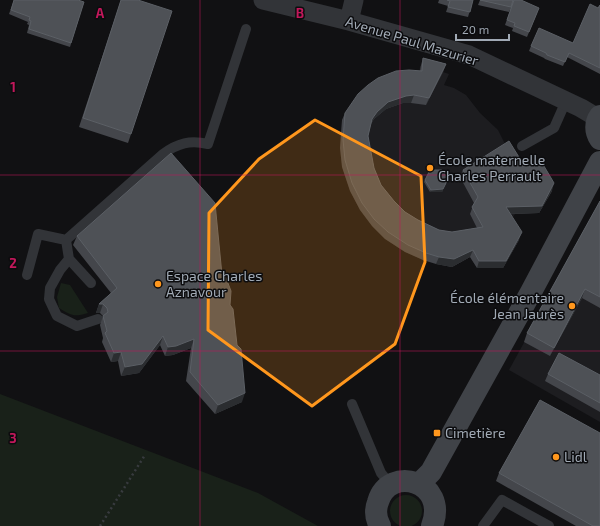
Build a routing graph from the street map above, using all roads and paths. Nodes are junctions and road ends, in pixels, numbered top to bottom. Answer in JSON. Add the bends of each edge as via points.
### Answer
{"nodes":[{"id":1,"x":263,"y":0,"type":"edge"},
{"id":2,"x":354,"y":0,"type":"edge"},
{"id":3,"x":349,"y":21,"type":"junction"},
{"id":4,"x":246,"y":29,"type":"dead end"},
{"id":5,"x":566,"y":101,"type":"junction"},
{"id":6,"x":599,"y":124,"type":"edge"},
{"id":7,"x":522,"y":146,"type":"dead end"},
{"id":8,"x":600,"y":162,"type":"edge"},
{"id":9,"x":66,"y":240,"type":"junction"},
{"id":10,"x":69,"y":258,"type":"junction"},
{"id":11,"x":27,"y":275,"type":"dead end"},
{"id":12,"x":91,"y":283,"type":"dead end"},
{"id":13,"x":98,"y":319,"type":"edge"},
{"id":14,"x":352,"y":404,"type":"dead end"},
{"id":15,"x":146,"y":455,"type":"dead end"},
{"id":16,"x":419,"y":484,"type":"junction"},
{"id":17,"x":391,"y":485,"type":"junction"},
{"id":18,"x":100,"y":526,"type":"edge"},
{"id":19,"x":380,"y":526,"type":"edge"},
{"id":20,"x":432,"y":526,"type":"edge"},
{"id":21,"x":484,"y":526,"type":"edge"},
{"id":22,"x":549,"y":526,"type":"edge"}],
"edges":[{"from":1,"to":3,"type":"street","name":"Avenue Paul Mazurier"},
{"from":2,"to":3,"type":"street"},
{"from":3,"to":5,"type":"street","name":"Avenue Paul Mazurier","via":[[469,55]]},
{"from":4,"to":9,"type":"lane","via":[[208,144],[198,141],[176,145]]},
{"from":5,"to":6,"type":"street","name":"Avenue Paul Mazurier"},
{"from":5,"to":7,"type":"lane","via":[[554,128]]},
{"from":8,"to":16,"type":"street","via":[[431,472]]},
{"from":9,"to":10,"type":"lane"},
{"from":9,"to":11,"type":"lane","via":[[38,234]]},
{"from":10,"to":12,"type":"lane"},
{"from":10,"to":13,"type":"lane","via":[[50,288],[49,299],[57,316],[77,326]]},
{"from":14,"to":17,"type":"lane","via":[[381,473]]},
{"from":15,"to":18,"type":"path"},
{"from":16,"to":17,"type":"street","via":[[400,481]]},
{"from":16,"to":20,"type":"street","via":[[427,490],[436,507]]},
{"from":17,"to":19,"type":"street","via":[[384,490],[376,506]]},
{"from":21,"to":22,"type":"lane","via":[[502,500]]}]}
